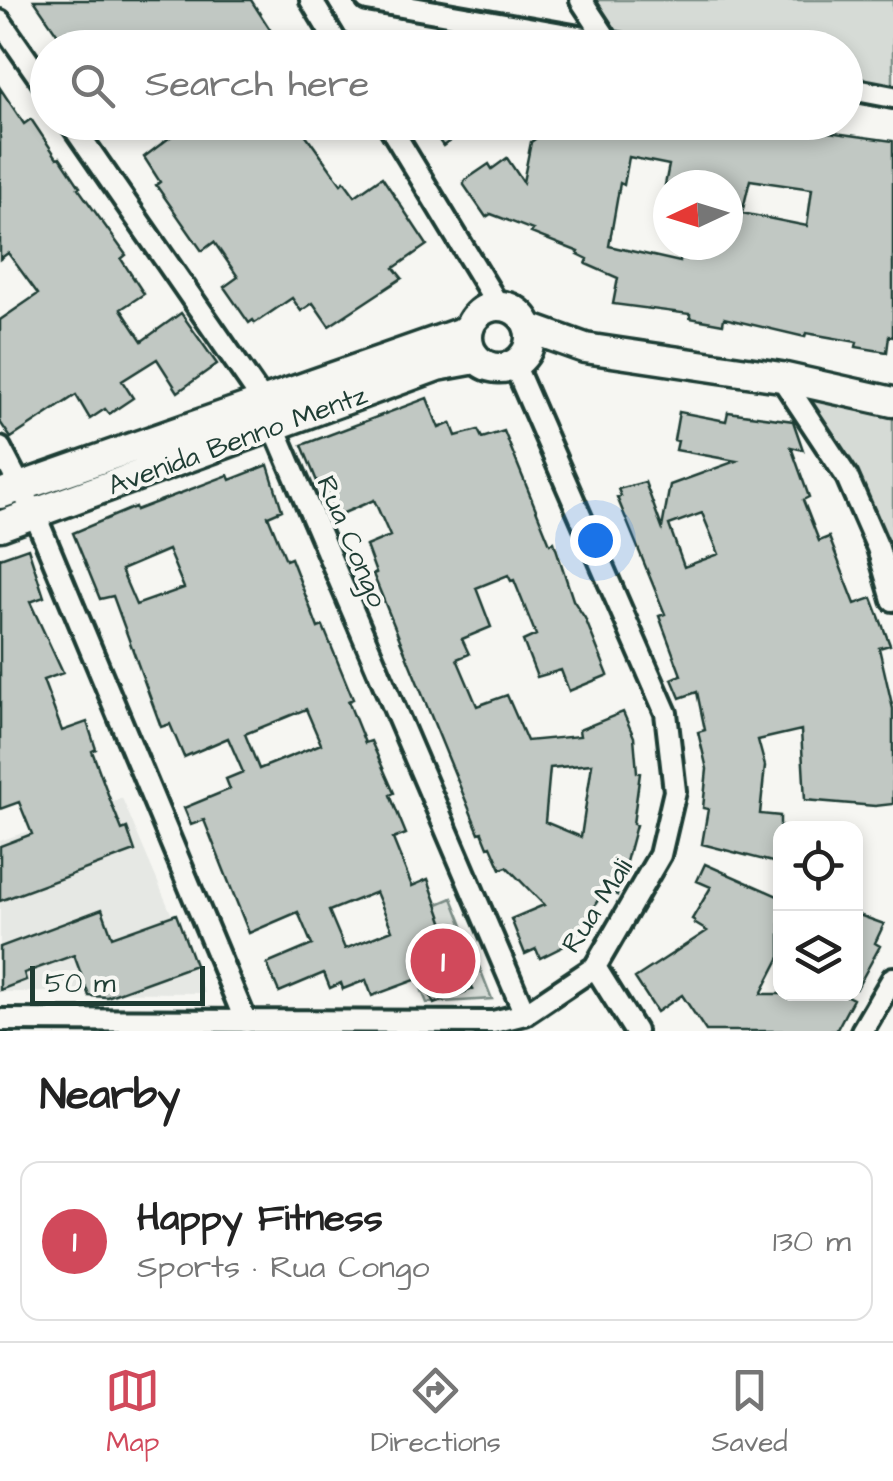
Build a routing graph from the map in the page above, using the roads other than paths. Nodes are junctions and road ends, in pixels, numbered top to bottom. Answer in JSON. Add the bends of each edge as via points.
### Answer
{"nodes":[{"id":1,"x":311,"y":0,"type":"edge"},
{"id":2,"x":368,"y":0,"type":"edge"},
{"id":3,"x":581,"y":0,"type":"edge"},
{"id":4,"x":0,"y":22,"type":"edge"},
{"id":5,"x":329,"y":30,"type":"edge"},
{"id":6,"x":544,"y":30,"type":"edge"},
{"id":7,"x":601,"y":30,"type":"edge"},
{"id":8,"x":30,"y":64,"type":"edge"},
{"id":9,"x":863,"y":91,"type":"edge"},
{"id":10,"x":893,"y":97,"type":"edge"},
{"id":11,"x":82,"y":140,"type":"edge"},
{"id":12,"x":398,"y":140,"type":"edge"},
{"id":13,"x":498,"y":305,"type":"junction"},
{"id":14,"x":529,"y":328,"type":"junction"},
{"id":15,"x":468,"y":330,"type":"junction"},
{"id":16,"x":586,"y":348,"type":"junction"},
{"id":17,"x":476,"y":359,"type":"junction"},
{"id":18,"x":518,"y":361,"type":"junction"},
{"id":19,"x":780,"y":377,"type":"junction"},
{"id":20,"x":893,"y":402,"type":"edge"},
{"id":21,"x":268,"y":413,"type":"junction"},
{"id":22,"x":0,"y":448,"type":"edge"},
{"id":23,"x":10,"y":490,"type":"edge"},
{"id":24,"x":34,"y":515,"type":"junction"},
{"id":25,"x":0,"y":526,"type":"edge"},
{"id":26,"x":893,"y":600,"type":"edge"},
{"id":27,"x":595,"y":967,"type":"junction"},
{"id":28,"x":893,"y":978,"type":"edge"},
{"id":29,"x":525,"y":1014,"type":"junction"},
{"id":30,"x":0,"y":1020,"type":"edge"},
{"id":31,"x":246,"y":1022,"type":"junction"},
{"id":32,"x":341,"y":1027,"type":"edge"},
{"id":33,"x":635,"y":1031,"type":"edge"},
{"id":34,"x":862,"y":1031,"type":"edge"}],
"edges":[{"from":1,"to":5,"type":"street"},
{"from":2,"to":6,"type":"street"},
{"from":3,"to":7,"type":"street"},
{"from":4,"to":8,"type":"street"},
{"from":9,"to":10,"type":"street"},
{"from":11,"to":21,"type":"street","name":"Rua Congo"},
{"from":12,"to":13,"type":"street"},
{"from":13,"to":14,"type":"street","via":[[518,311]]},
{"from":13,"to":15,"type":"street","via":[[479,312]]},
{"from":14,"to":16,"type":"street"},
{"from":14,"to":18,"type":"street","via":[[528,348]]},
{"from":15,"to":17,"type":"street"},
{"from":15,"to":21,"type":"street","name":"Avenida Benno Mentz"},
{"from":16,"to":18,"type":"street"},
{"from":16,"to":19,"type":"street"},
{"from":17,"to":18,"type":"street","via":[[494,368]]},
{"from":17,"to":21,"type":"street","name":"Avenida Benno Mentz"},
{"from":18,"to":27,"type":"street","name":"Rua Mali","via":[[666,713],[675,791],[660,855]]},
{"from":19,"to":20,"type":"street"},
{"from":19,"to":26,"type":"street","via":[[847,477]]},
{"from":21,"to":23,"type":"street","name":"Avenida Benno Mentz"},
{"from":21,"to":24,"type":"street","name":"Avenida Benno Mentz"},
{"from":21,"to":29,"type":"street","name":"Rua Congo"},
{"from":22,"to":23,"type":"street"},
{"from":23,"to":24,"type":"street"},
{"from":24,"to":25,"type":"street","name":"Avenida Benno Mentz"},
{"from":24,"to":31,"type":"street"},
{"from":27,"to":29,"type":"street","name":"Rua Mali"},
{"from":27,"to":33,"type":"street"},
{"from":28,"to":34,"type":"street"},
{"from":29,"to":32,"type":"street","name":"Rua Mali","via":[[493,1022]]},
{"from":30,"to":31,"type":"street","name":"Rua Mali"},
{"from":31,"to":32,"type":"street","name":"Rua Mali"}]}
